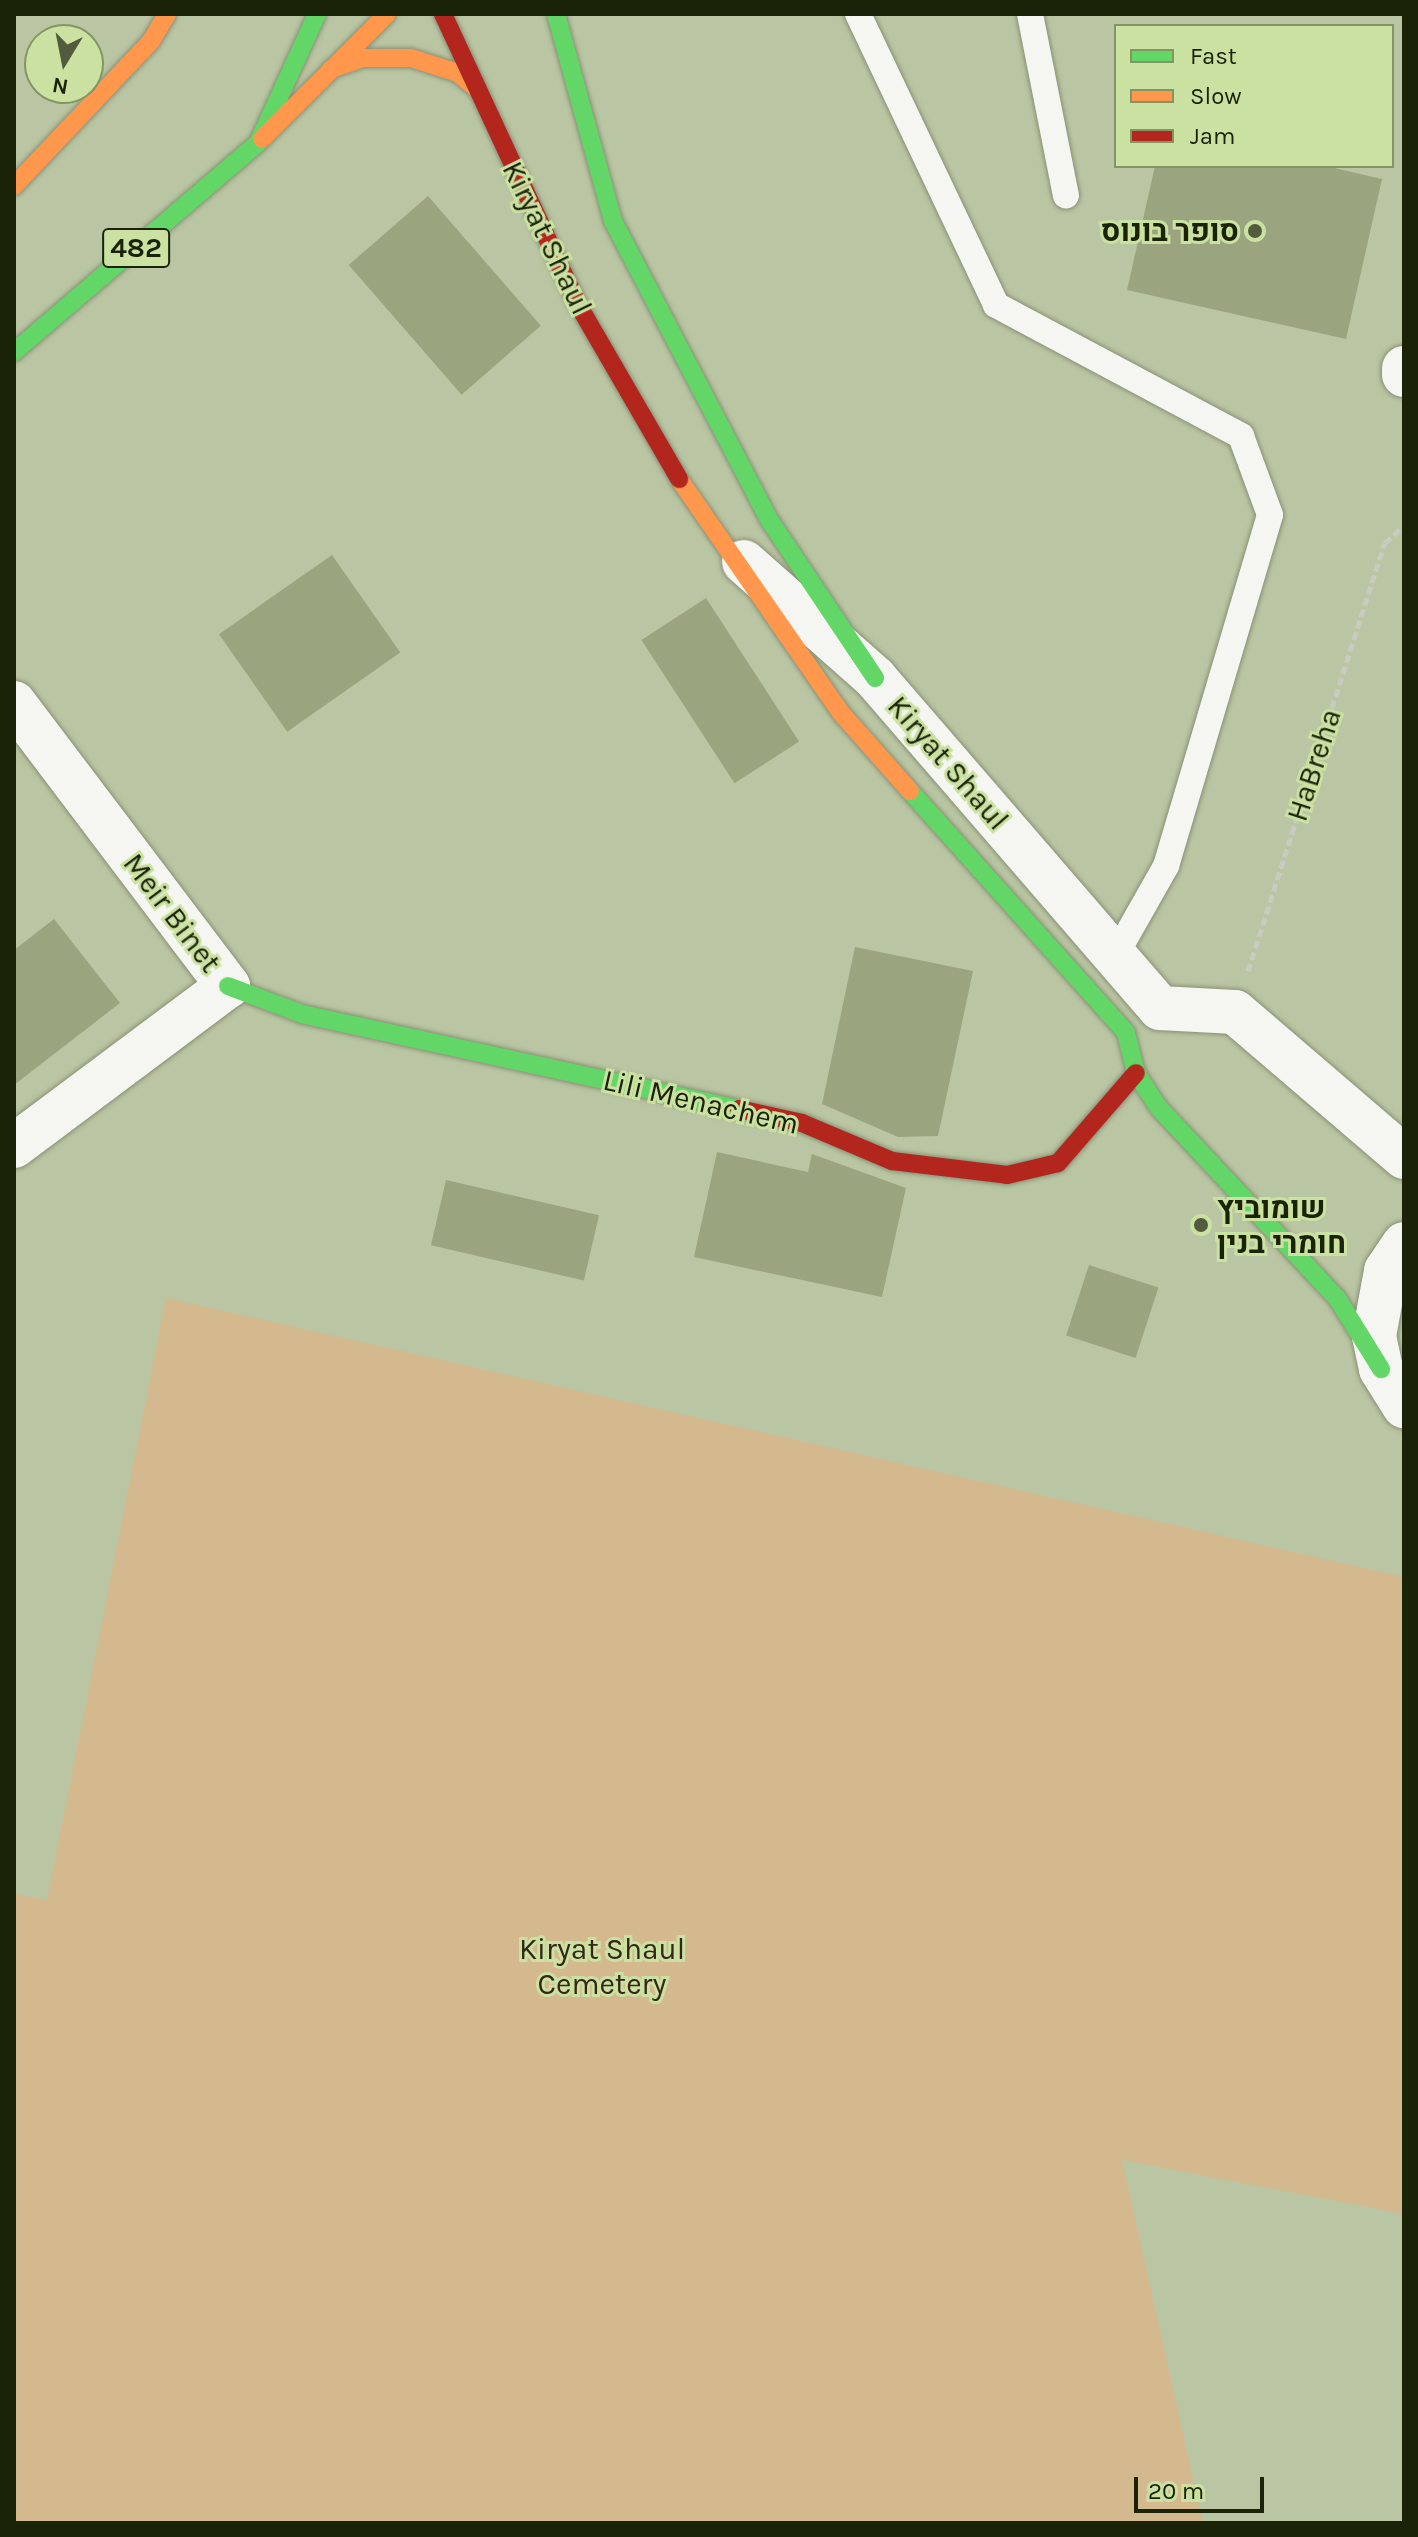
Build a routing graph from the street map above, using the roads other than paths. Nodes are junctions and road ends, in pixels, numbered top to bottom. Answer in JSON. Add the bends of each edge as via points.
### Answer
{"nodes":[{"id":1,"x":167,"y":14,"type":"edge"},
{"id":2,"x":317,"y":14,"type":"edge"},
{"id":3,"x":387,"y":14,"type":"edge"},
{"id":4,"x":443,"y":14,"type":"edge"},
{"id":5,"x":556,"y":14,"type":"edge"},
{"id":6,"x":858,"y":14,"type":"edge"},
{"id":7,"x":1030,"y":14,"type":"edge"},
{"id":8,"x":329,"y":70,"type":"junction"},
{"id":9,"x":476,"y":88,"type":"junction"},
{"id":10,"x":258,"y":143,"type":"junction"},
{"id":11,"x":14,"y":186,"type":"edge"},
{"id":12,"x":1066,"y":195,"type":"dead end"},
{"id":13,"x":14,"y":352,"type":"edge"},
{"id":14,"x":1404,"y":368,"type":"edge"},
{"id":15,"x":1404,"y":375,"type":"edge"},
{"id":16,"x":716,"y":537,"type":"junction"},
{"id":17,"x":875,"y":678,"type":"junction"},
{"id":18,"x":14,"y":703,"type":"edge"},
{"id":19,"x":1115,"y":956,"type":"junction"},
{"id":20,"x":228,"y":986,"type":"junction"},
{"id":21,"x":1140,"y":1038,"type":"junction"},
{"id":22,"x":14,"y":1146,"type":"edge"},
{"id":23,"x":1404,"y":1157,"type":"edge"},
{"id":24,"x":1404,"y":1244,"type":"edge"},
{"id":25,"x":1381,"y":1369,"type":"junction"},
{"id":26,"x":1404,"y":1406,"type":"edge"}],
"edges":[{"from":1,"to":11,"type":"street","via":[[151,41]]},
{"from":2,"to":10,"type":"street","number":"482"},
{"from":3,"to":8,"type":"street"},
{"from":4,"to":9,"type":"street","name":"Kiryat Shaul"},
{"from":5,"to":17,"type":"street","via":[[620,235],[770,521]]},
{"from":6,"to":19,"type":"lane","via":[[996,305],[1241,436],[1270,515],[1166,866]]},
{"from":7,"to":12,"type":"lane"},
{"from":8,"to":9,"type":"street","via":[[363,58],[411,58],[458,73]]},
{"from":8,"to":10,"type":"street"},
{"from":9,"to":16,"type":"street","name":"Kiryat Shaul","via":[[591,329]]},
{"from":10,"to":13,"type":"street","number":"482"},
{"from":14,"to":15,"type":"street"},
{"from":16,"to":17,"type":"street","name":"Kiryat Shaul"},
{"from":16,"to":21,"type":"street","name":"Kiryat Shaul","via":[[841,713]]},
{"from":17,"to":19,"type":"street","name":"Kiryat Shaul"},
{"from":18,"to":20,"type":"street","name":"Meir Binet"},
{"from":19,"to":21,"type":"street","name":"Kiryat Shaul"},
{"from":20,"to":21,"type":"street","name":"Lili Menachem","via":[[302,1014],[802,1123],[892,1161],[1007,1175],[1058,1163]]},
{"from":20,"to":22,"type":"street","name":"Meir Binet"},
{"from":21,"to":23,"type":"street","via":[[1235,1012]]},
{"from":21,"to":25,"type":"street","name":"Kiryat Shaul","via":[[1159,1108],[1337,1298]]},
{"from":24,"to":25,"type":"street","name":"Kiryat Shaul","via":[[1376,1303]]},
{"from":25,"to":26,"type":"street","name":"Kiryat Shaul"}]}
